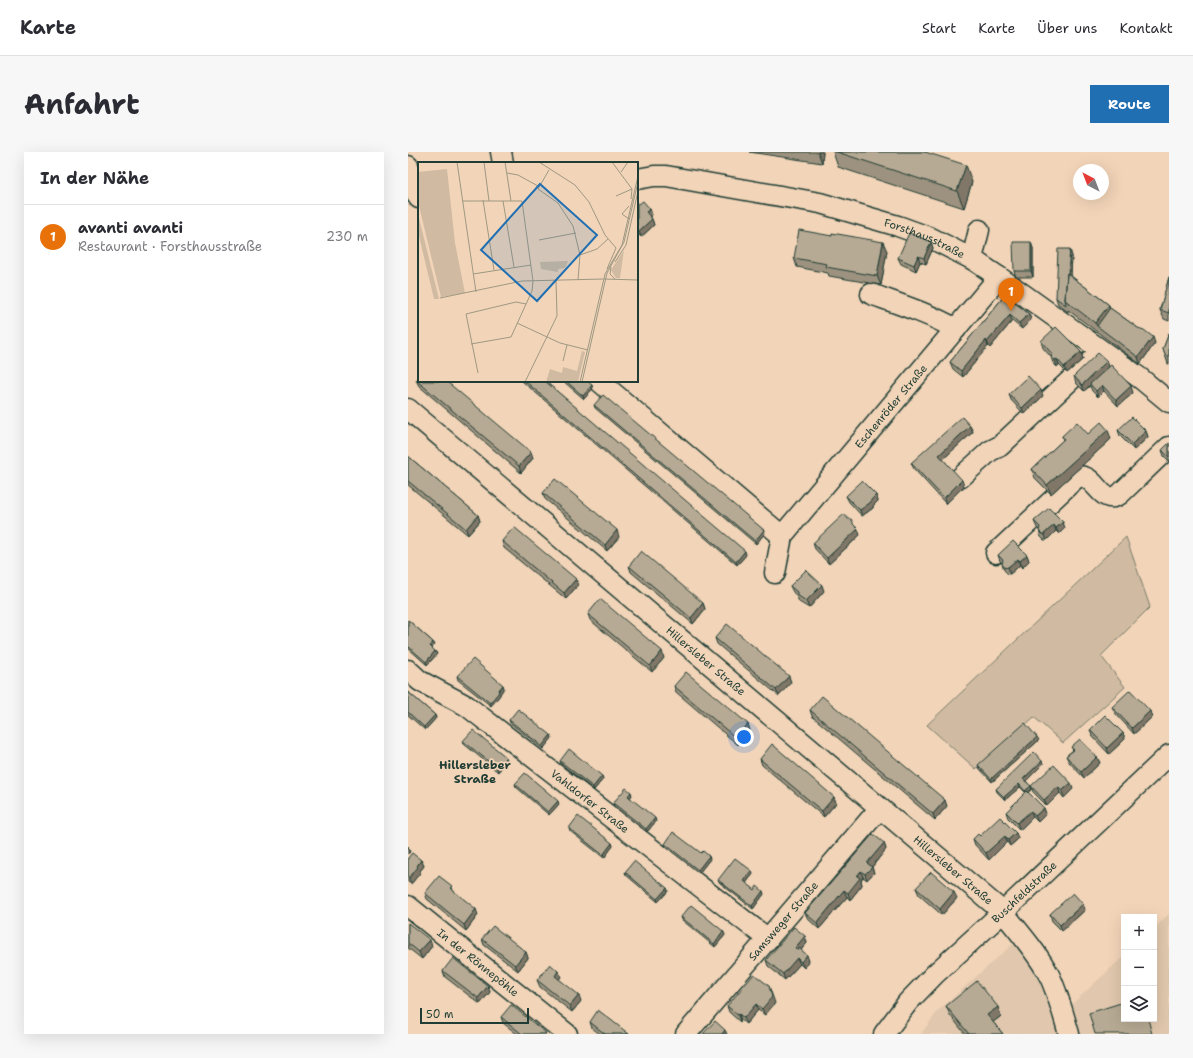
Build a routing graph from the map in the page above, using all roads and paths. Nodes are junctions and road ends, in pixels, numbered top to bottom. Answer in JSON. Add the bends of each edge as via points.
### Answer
{"nodes":[{"id":1,"x":501,"y":152,"type":"edge"},
{"id":2,"x":502,"y":162,"type":"edge"},
{"id":3,"x":409,"y":175,"type":"edge"},
{"id":4,"x":638,"y":179,"type":"edge"},
{"id":5,"x":418,"y":197,"type":"edge"},
{"id":6,"x":979,"y":230,"type":"dead end"},
{"id":7,"x":972,"y":259,"type":"junction"},
{"id":8,"x":1000,"y":277,"type":"junction"},
{"id":9,"x":871,"y":294,"type":"dead end"},
{"id":10,"x":956,"y":329,"type":"junction"},
{"id":11,"x":1101,"y":350,"type":"junction"},
{"id":12,"x":600,"y":382,"type":"edge"},
{"id":13,"x":1169,"y":402,"type":"edge"},
{"id":14,"x":408,"y":410,"type":"edge"},
{"id":15,"x":1169,"y":447,"type":"edge"},
{"id":16,"x":960,"y":478,"type":"edge"},
{"id":17,"x":782,"y":536,"type":"junction"},
{"id":18,"x":996,"y":553,"type":"dead end"},
{"id":19,"x":775,"y":573,"type":"dead end"},
{"id":20,"x":408,"y":670,"type":"edge"},
{"id":21,"x":1168,"y":757,"type":"edge"},
{"id":22,"x":880,"y":808,"type":"junction"},
{"id":23,"x":408,"y":906,"type":"edge"},
{"id":24,"x":1003,"y":912,"type":"junction"},
{"id":25,"x":768,"y":939,"type":"junction"},
{"id":26,"x":567,"y":1034,"type":"edge"},
{"id":27,"x":686,"y":1034,"type":"edge"},
{"id":28,"x":884,"y":1034,"type":"edge"},
{"id":29,"x":1069,"y":1034,"type":"edge"}],
"edges":[{"from":1,"to":2,"type":"street"},
{"from":3,"to":5,"type":"street"},
{"from":4,"to":7,"type":"street","name":"Forsthausstraße","via":[[666,176],[820,203],[914,231]]},
{"from":6,"to":7,"type":"street"},
{"from":7,"to":8,"type":"street","name":"Forsthausstraße"},
{"from":8,"to":10,"type":"street","name":"Eschenröder Straße"},
{"from":8,"to":11,"type":"street","name":"Forsthausstraße"},
{"from":9,"to":10,"type":"street"},
{"from":10,"to":17,"type":"street","name":"Eschenröder Straße"},
{"from":11,"to":13,"type":"street","name":"Forsthausstraße"},
{"from":11,"to":16,"type":"street","via":[[1000,446],[990,451]]},
{"from":12,"to":17,"type":"street"},
{"from":14,"to":22,"type":"street","name":"Hillersleber Straße"},
{"from":15,"to":18,"type":"street","via":[[1114,497],[1104,495],[1086,477],[1077,476]]},
{"from":17,"to":19,"type":"street","name":"Eschenröder Straße"},
{"from":20,"to":25,"type":"street","name":"Vahldorfer Straße","via":[[420,681],[467,706]]},
{"from":21,"to":24,"type":"street","name":"Buschfeldstraße"},
{"from":22,"to":24,"type":"street","name":"Hillersleber Straße"},
{"from":22,"to":25,"type":"street","name":"Samsweger Straße"},
{"from":23,"to":26,"type":"street","name":"In der Rönnepöhle"},
{"from":24,"to":28,"type":"street","name":"Buschfeldstraße","via":[[921,988]]},
{"from":24,"to":29,"type":"street","name":"Hillersleber Straße","via":[[1037,955],[1050,977]]},
{"from":25,"to":27,"type":"street","name":"Samsweger Straße"}]}
